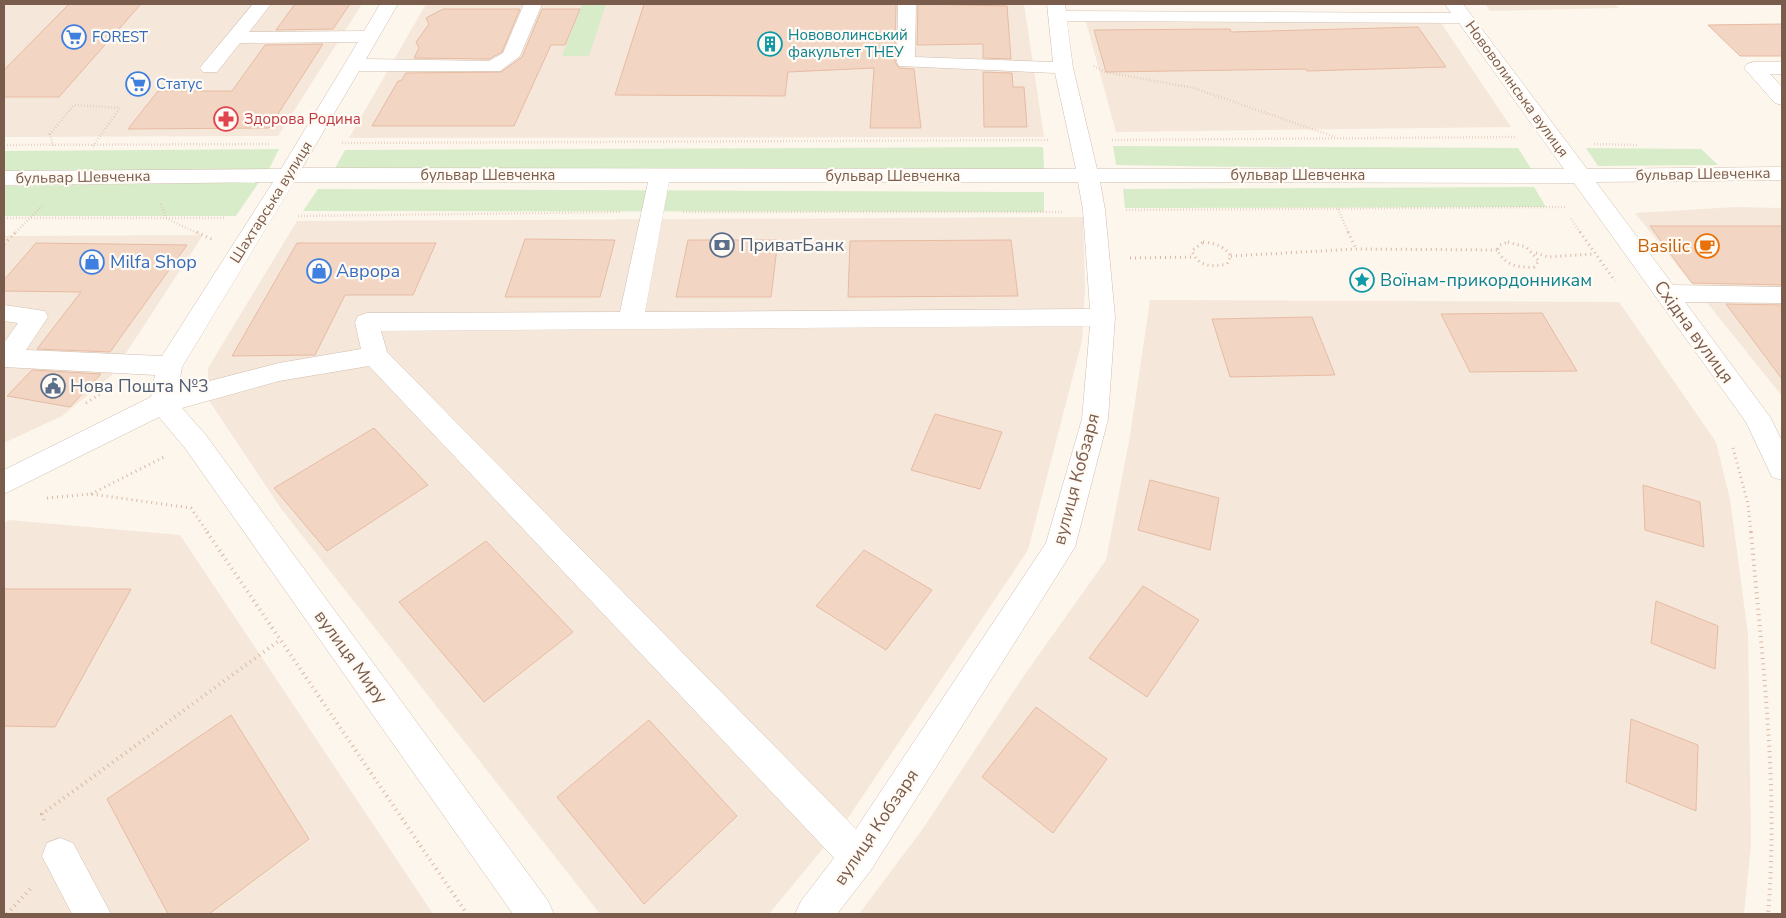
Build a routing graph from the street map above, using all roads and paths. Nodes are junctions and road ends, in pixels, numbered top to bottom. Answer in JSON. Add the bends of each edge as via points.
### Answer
{"nodes":[{"id":1,"x":262,"y":4,"type":"edge"},
{"id":2,"x":389,"y":4,"type":"edge"},
{"id":3,"x":533,"y":4,"type":"edge"},
{"id":4,"x":907,"y":4,"type":"edge"},
{"id":5,"x":1057,"y":10,"type":"edge"},
{"id":6,"x":1459,"y":11,"type":"edge"},
{"id":7,"x":369,"y":36,"type":"junction"},
{"id":8,"x":234,"y":38,"type":"junction"},
{"id":9,"x":1090,"y":64,"type":"dead end"},
{"id":10,"x":352,"y":65,"type":"junction"},
{"id":11,"x":210,"y":68,"type":"dead end"},
{"id":12,"x":1063,"y":68,"type":"junction"},
{"id":13,"x":1782,"y":68,"type":"edge"},
{"id":14,"x":1782,"y":99,"type":"edge"},
{"id":15,"x":120,"y":108,"type":"dead end"},
{"id":16,"x":1338,"y":138,"type":"junction"},
{"id":17,"x":1553,"y":138,"type":"junction"},
{"id":18,"x":1081,"y":140,"type":"junction"},
{"id":19,"x":308,"y":142,"type":"junction"},
{"id":20,"x":4,"y":145,"type":"edge"},
{"id":21,"x":53,"y":145,"type":"junction"},
{"id":22,"x":1782,"y":173,"type":"edge"},
{"id":23,"x":287,"y":175,"type":"junction"},
{"id":24,"x":660,"y":175,"type":"junction"},
{"id":25,"x":1568,"y":175,"type":"junction"},
{"id":26,"x":1087,"y":176,"type":"junction"},
{"id":27,"x":4,"y":178,"type":"edge"},
{"id":28,"x":1563,"y":207,"type":"junction"},
{"id":29,"x":1603,"y":207,"type":"junction"},
{"id":30,"x":1338,"y":209,"type":"junction"},
{"id":31,"x":1094,"y":210,"type":"junction"},
{"id":32,"x":650,"y":212,"type":"junction"},
{"id":33,"x":262,"y":216,"type":"junction"},
{"id":34,"x":4,"y":218,"type":"edge"},
{"id":35,"x":1356,"y":249,"type":"junction"},
{"id":36,"x":1497,"y":250,"type":"junction"},
{"id":37,"x":1536,"y":253,"type":"junction"},
{"id":38,"x":1594,"y":254,"type":"junction"},
{"id":39,"x":1231,"y":256,"type":"junction"},
{"id":40,"x":1194,"y":257,"type":"junction"},
{"id":41,"x":1122,"y":258,"type":"dead end"},
{"id":42,"x":1616,"y":282,"type":"dead end"},
{"id":43,"x":1666,"y":293,"type":"junction"},
{"id":44,"x":1782,"y":295,"type":"edge"},
{"id":45,"x":4,"y":313,"type":"edge"},
{"id":46,"x":1103,"y":317,"type":"junction"},
{"id":47,"x":631,"y":319,"type":"junction"},
{"id":48,"x":375,"y":356,"type":"junction"},
{"id":49,"x":169,"y":366,"type":"junction"},
{"id":50,"x":163,"y":404,"type":"junction"},
{"id":51,"x":1730,"y":439,"type":"dead end"},
{"id":52,"x":195,"y":441,"type":"junction"},
{"id":53,"x":1782,"y":469,"type":"edge"},
{"id":54,"x":4,"y":482,"type":"edge"},
{"id":55,"x":280,"y":640,"type":"junction"},
{"id":56,"x":60,"y":856,"type":"junction"},
{"id":57,"x":858,"y":857,"type":"junction"},
{"id":58,"x":7,"y":914,"type":"edge"},
{"id":59,"x":92,"y":914,"type":"edge"},
{"id":60,"x":467,"y":914,"type":"edge"},
{"id":61,"x":535,"y":914,"type":"edge"},
{"id":62,"x":814,"y":914,"type":"edge"},
{"id":63,"x":1768,"y":914,"type":"edge"}],
"edges":[{"from":1,"to":8,"type":"street"},
{"from":2,"to":7,"type":"street","name":"Шахтарська вулиця"},
{"from":3,"to":10,"type":"street","via":[[511,56],[493,67]]},
{"from":4,"to":12,"type":"street","via":[[906,62]]},
{"from":5,"to":6,"type":"street"},
{"from":5,"to":12,"type":"street","name":"вулиця Кобзаря"},
{"from":6,"to":17,"type":"street","name":"Нововолинська вулиця"},
{"from":7,"to":8,"type":"street"},
{"from":7,"to":10,"type":"street","name":"Шахтарська вулиця"},
{"from":8,"to":11,"type":"street"},
{"from":9,"to":16,"type":"path","via":[[1106,72],[1194,88]]},
{"from":10,"to":19,"type":"street","name":"Шахтарська вулиця"},
{"from":12,"to":18,"type":"street","name":"вулиця Кобзаря"},
{"from":13,"to":14,"type":"street","via":[[1754,68]]},
{"from":15,"to":21,"type":"path","via":[[74,105],[50,134]]},
{"from":16,"to":17,"type":"path"},
{"from":16,"to":18,"type":"path"},
{"from":17,"to":25,"type":"street","name":"Нововолинська вулиця"},
{"from":18,"to":19,"type":"path"},
{"from":18,"to":26,"type":"street","name":"вулиця Кобзаря"},
{"from":19,"to":21,"type":"path"},
{"from":19,"to":23,"type":"street","name":"Шахтарська вулиця"},
{"from":20,"to":21,"type":"path"},
{"from":22,"to":25,"type":"street","name":"бульвар Шевченка"},
{"from":23,"to":24,"type":"street","name":"бульвар Шевченка"},
{"from":23,"to":27,"type":"street","name":"бульвар Шевченка"},
{"from":23,"to":33,"type":"street","name":"Шахтарська вулиця"},
{"from":24,"to":26,"type":"street","name":"бульвар Шевченка"},
{"from":24,"to":32,"type":"street"},
{"from":25,"to":26,"type":"street","name":"бульвар Шевченка"},
{"from":25,"to":28,"type":"path"},
{"from":25,"to":29,"type":"street","name":"Східна вулиця"},
{"from":26,"to":31,"type":"street","name":"вулиця Кобзаря"},
{"from":28,"to":29,"type":"path"},
{"from":28,"to":30,"type":"path"},
{"from":28,"to":38,"type":"path"},
{"from":29,"to":43,"type":"street","name":"Східна вулиця"},
{"from":30,"to":31,"type":"path"},
{"from":30,"to":35,"type":"path"},
{"from":31,"to":32,"type":"path"},
{"from":31,"to":46,"type":"street","name":"вулиця Кобзаря"},
{"from":32,"to":33,"type":"path"},
{"from":32,"to":47,"type":"street"},
{"from":33,"to":34,"type":"path"},
{"from":33,"to":49,"type":"street","name":"Шахтарська вулиця"},
{"from":35,"to":36,"type":"path"},
{"from":35,"to":39,"type":"path"},
{"from":36,"to":37,"type":"path","via":[[1508,242],[1518,243]]},
{"from":36,"to":37,"type":"path","via":[[1500,258],[1510,265],[1523,268],[1534,266],[1539,261]]},
{"from":37,"to":38,"type":"path","via":[[1548,257]]},
{"from":38,"to":42,"type":"path"},
{"from":39,"to":40,"type":"path","via":[[1227,264],[1216,267],[1202,264]]},
{"from":39,"to":40,"type":"path","via":[[1221,245],[1203,242],[1192,251]]},
{"from":40,"to":41,"type":"path"},
{"from":43,"to":44,"type":"street"},
{"from":43,"to":53,"type":"street","name":"Східна вулиця","via":[[1757,417]]},
{"from":45,"to":49,"type":"street","via":[[36,317],[6,358]]},
{"from":46,"to":47,"type":"street"},
{"from":46,"to":57,"type":"street","name":"вулиця Кобзаря","via":[[1095,419],[1060,547]]},
{"from":47,"to":48,"type":"street","via":[[367,322]]},
{"from":48,"to":50,"type":"street","via":[[280,372]]},
{"from":48,"to":57,"type":"street"},
{"from":49,"to":50,"type":"street","name":"Шахтарська вулиця"},
{"from":50,"to":52,"type":"street","name":"вулиця Миру"},
{"from":50,"to":54,"type":"street"},
{"from":51,"to":63,"type":"path","via":[[1748,504],[1771,754]]},
{"from":52,"to":55,"type":"path","via":[[90,494],[191,508]]},
{"from":52,"to":61,"type":"street","name":"вулиця Миру"},
{"from":55,"to":56,"type":"path","via":[[42,814]]},
{"from":55,"to":60,"type":"path"},
{"from":56,"to":58,"type":"path"},
{"from":56,"to":59,"type":"street"},
{"from":57,"to":62,"type":"street","name":"вулиця Кобзаря"}]}
